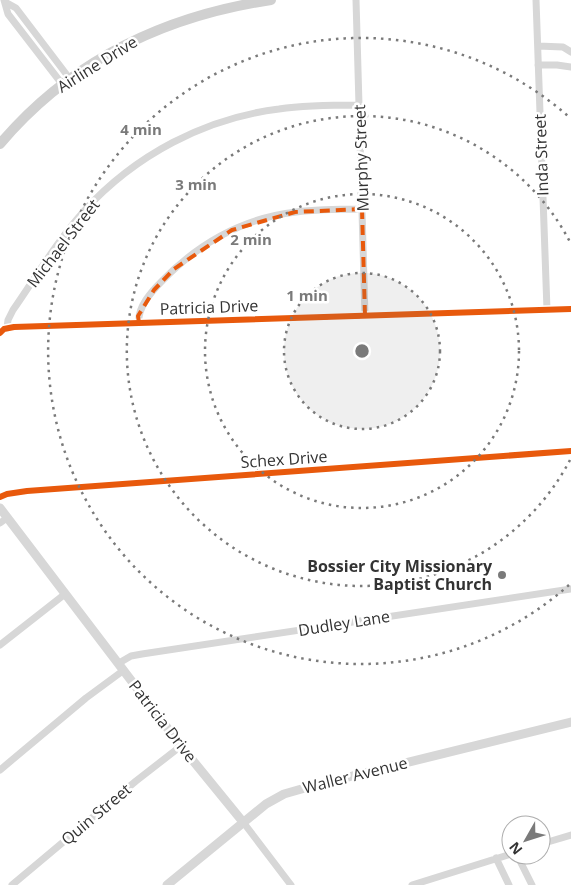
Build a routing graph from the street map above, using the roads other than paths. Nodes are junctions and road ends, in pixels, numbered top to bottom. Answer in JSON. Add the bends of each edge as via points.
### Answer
{"nodes":[{"id":1,"x":271,"y":0,"type":"edge"},
{"id":2,"x":356,"y":0,"type":"edge"},
{"id":3,"x":536,"y":0,"type":"edge"},
{"id":4,"x":4,"y":2,"type":"edge"},
{"id":5,"x":538,"y":46,"type":"junction"},
{"id":6,"x":571,"y":52,"type":"edge"},
{"id":7,"x":538,"y":65,"type":"junction"},
{"id":8,"x":571,"y":67,"type":"edge"},
{"id":9,"x":66,"y":81,"type":"junction"},
{"id":10,"x":359,"y":105,"type":"junction"},
{"id":11,"x":0,"y":144,"type":"edge"},
{"id":12,"x":362,"y":209,"type":"junction"},
{"id":13,"x":547,"y":310,"type":"junction"},
{"id":14,"x":571,"y":310,"type":"edge"},
{"id":15,"x":366,"y":316,"type":"junction"},
{"id":16,"x":139,"y":323,"type":"junction"},
{"id":17,"x":7,"y":328,"type":"junction"},
{"id":18,"x":0,"y":333,"type":"edge"},
{"id":19,"x":571,"y":451,"type":"edge"},
{"id":20,"x":0,"y":497,"type":"edge"},
{"id":21,"x":0,"y":508,"type":"edge"},
{"id":22,"x":4,"y":520,"type":"edge"},
{"id":23,"x":571,"y":589,"type":"edge"},
{"id":24,"x":65,"y":594,"type":"junction"},
{"id":25,"x":0,"y":645,"type":"edge"},
{"id":26,"x":121,"y":666,"type":"junction"},
{"id":27,"x":571,"y":722,"type":"edge"},
{"id":28,"x":181,"y":746,"type":"junction"},
{"id":29,"x":0,"y":770,"type":"edge"},
{"id":30,"x":242,"y":822,"type":"junction"},
{"id":31,"x":571,"y":835,"type":"edge"},
{"id":32,"x":551,"y":841,"type":"edge"},
{"id":33,"x":501,"y":857,"type":"edge"},
{"id":34,"x":496,"y":858,"type":"junction"},
{"id":35,"x":522,"y":865,"type":"edge"},
{"id":36,"x":12,"y":885,"type":"edge"},
{"id":37,"x":167,"y":885,"type":"edge"},
{"id":38,"x":291,"y":885,"type":"edge"},
{"id":39,"x":412,"y":885,"type":"edge"},
{"id":40,"x":509,"y":885,"type":"edge"},
{"id":41,"x":532,"y":885,"type":"edge"}],
"edges":[{"from":1,"to":9,"type":"main road","name":"Airline Drive","via":[[225,8],[155,30],[113,51]]},
{"from":2,"to":10,"type":"street","name":"Murphy Street"},
{"from":3,"to":5,"type":"street","name":"Inda Street"},
{"from":4,"to":9,"type":"street","via":[[8,14]]},
{"from":5,"to":6,"type":"street","via":[[563,47]]},
{"from":5,"to":7,"type":"street","name":"Inda Street"},
{"from":7,"to":8,"type":"street"},
{"from":7,"to":13,"type":"street","name":"Inda Street"},
{"from":9,"to":11,"type":"main road","name":"Airline Drive","via":[[34,107]]},
{"from":10,"to":12,"type":"street","name":"Murphy Street"},
{"from":10,"to":17,"type":"street","name":"Michael Street","via":[[294,107],[247,114],[188,135],[148,157],[106,190],[76,222],[13,310]]},
{"from":12,"to":15,"type":"street","name":"Murphy Street"},
{"from":12,"to":16,"type":"street","via":[[295,212],[267,217],[232,230],[203,246],[164,278],[142,307]]},
{"from":13,"to":14,"type":"street","name":"Patricia Drive"},
{"from":13,"to":15,"type":"street","name":"Patricia Drive"},
{"from":15,"to":16,"type":"street","name":"Patricia Drive"},
{"from":16,"to":17,"type":"street","name":"Patricia Drive"},
{"from":17,"to":18,"type":"street"},
{"from":19,"to":20,"type":"street","name":"Schex Drive","via":[[27,491]]},
{"from":21,"to":22,"type":"street","name":"Patricia Drive"},
{"from":22,"to":24,"type":"street","name":"Patricia Drive"},
{"from":23,"to":26,"type":"street","name":"Dudley Lane","via":[[142,654],[131,656]]},
{"from":24,"to":25,"type":"street"},
{"from":24,"to":26,"type":"street","name":"Patricia Drive"},
{"from":26,"to":28,"type":"street","name":"Patricia Drive"},
{"from":26,"to":29,"type":"street","name":"Dudley Lane"},
{"from":27,"to":30,"type":"street","name":"Waller Avenue","via":[[298,790],[274,799]]},
{"from":28,"to":30,"type":"street","name":"Patricia Drive"},
{"from":28,"to":36,"type":"street","name":"Quin Street"},
{"from":30,"to":37,"type":"street","name":"Waller Avenue"},
{"from":30,"to":38,"type":"street","name":"Patricia Drive"},
{"from":31,"to":32,"type":"street"},
{"from":33,"to":34,"type":"street"},
{"from":34,"to":39,"type":"street"},
{"from":34,"to":40,"type":"street"},
{"from":35,"to":41,"type":"street"}]}
